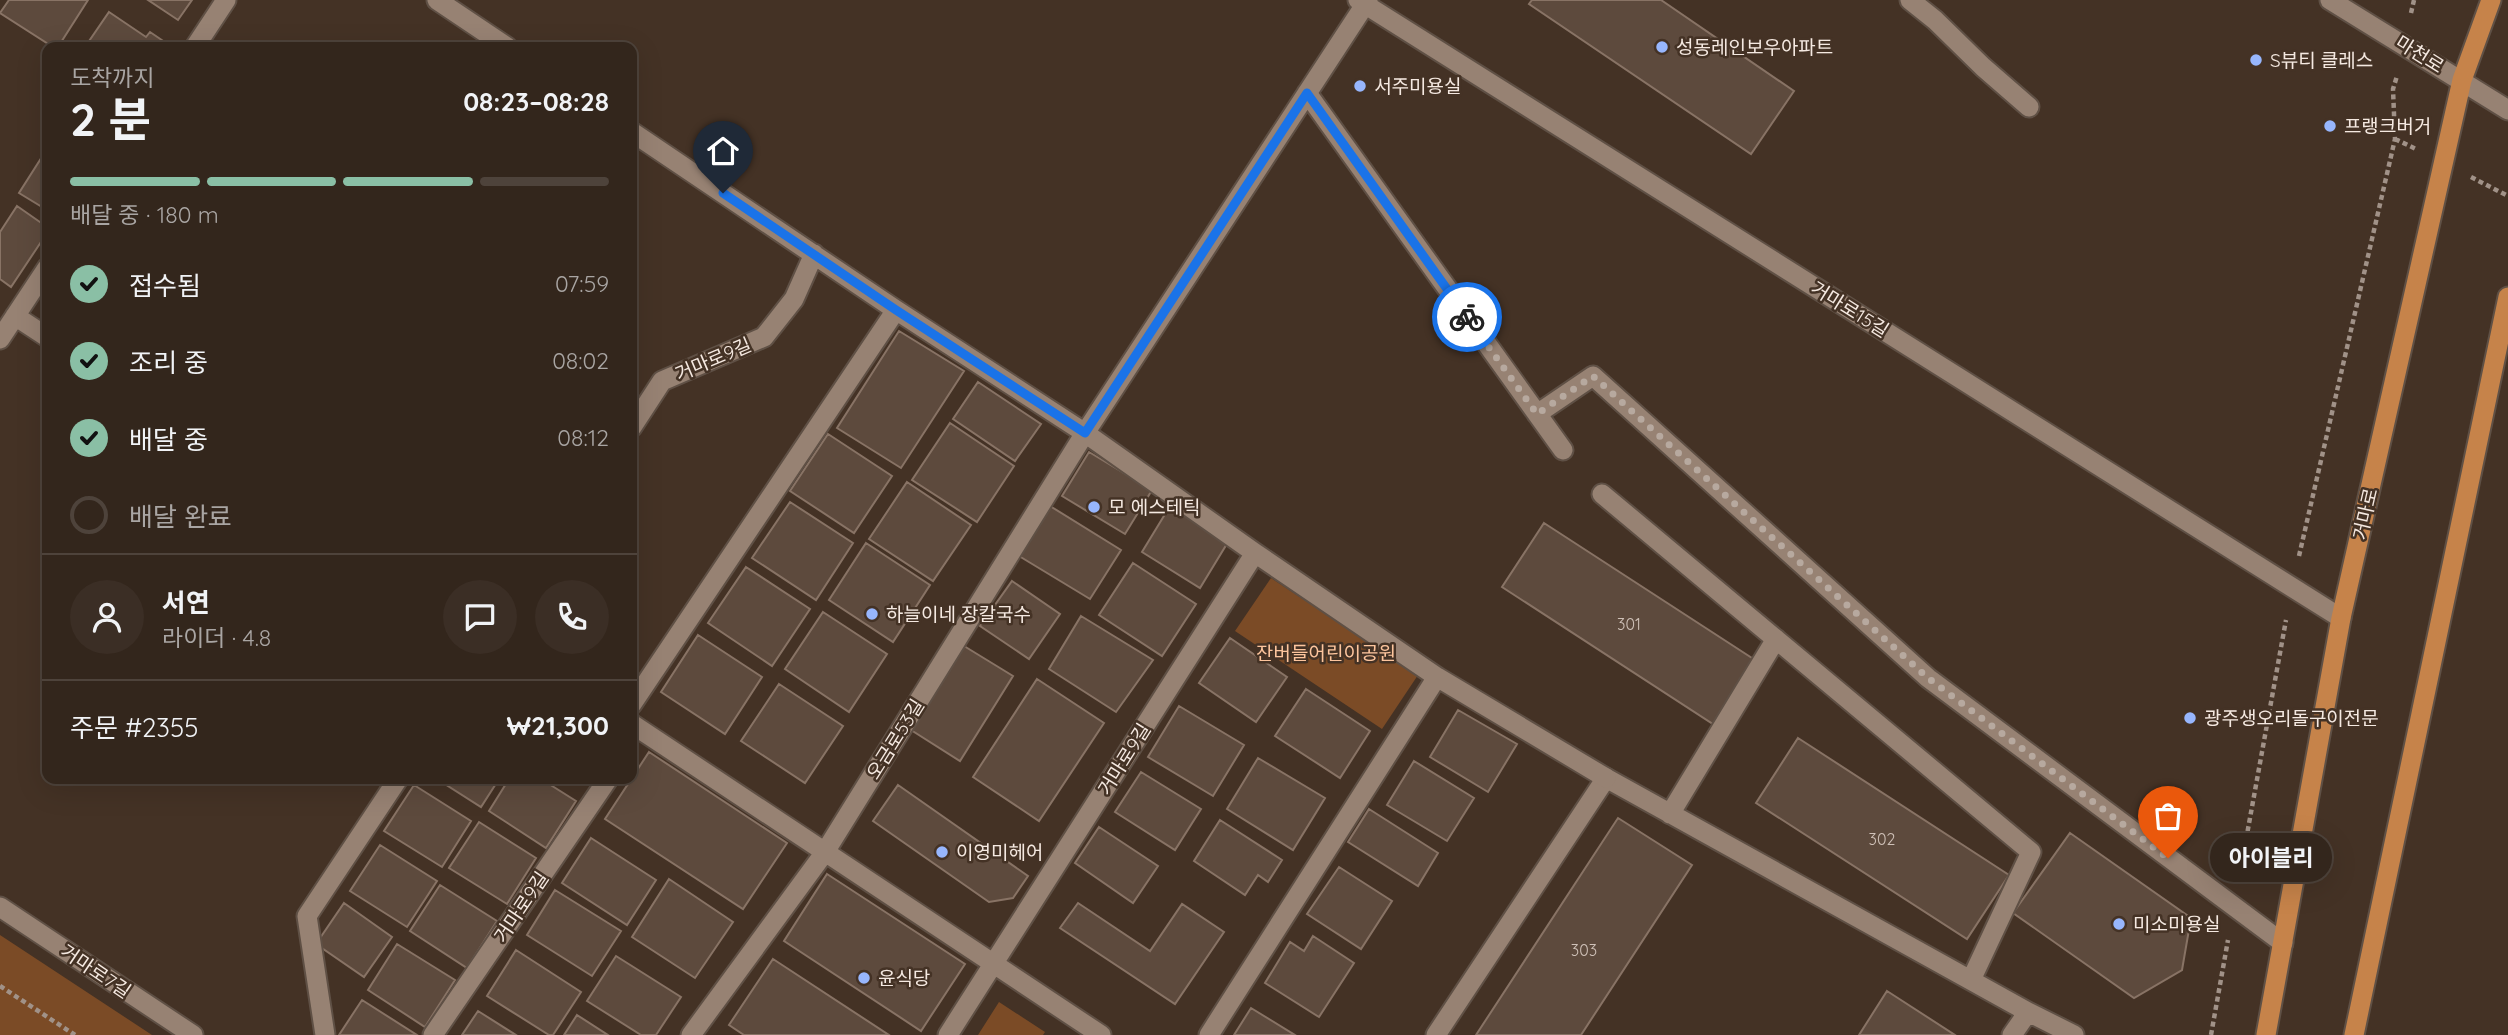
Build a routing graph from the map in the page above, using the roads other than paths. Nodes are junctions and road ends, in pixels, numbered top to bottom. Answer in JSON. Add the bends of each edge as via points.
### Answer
{"nodes":[{"id":1,"x":226,"y":0,"type":"edge"},
{"id":2,"x":437,"y":0,"type":"edge"},
{"id":3,"x":1910,"y":0,"type":"edge"},
{"id":4,"x":2330,"y":0,"type":"edge"},
{"id":5,"x":2491,"y":0,"type":"edge"},
{"id":6,"x":1363,"y":1,"type":"edge"},
{"id":7,"x":198,"y":42,"type":"edge"},
{"id":8,"x":500,"y":42,"type":"edge"},
{"id":9,"x":2462,"y":80,"type":"junction"},
{"id":10,"x":1307,"y":93,"type":"junction"},
{"id":11,"x":2029,"y":107,"type":"dead end"},
{"id":12,"x":2508,"y":110,"type":"edge"},
{"id":13,"x":637,"y":135,"type":"edge"},
{"id":14,"x":814,"y":254,"type":"junction"},
{"id":15,"x":42,"y":276,"type":"edge"},
{"id":16,"x":2508,"y":297,"type":"edge"},
{"id":17,"x":896,"y":310,"type":"junction"},
{"id":18,"x":15,"y":316,"type":"junction"},
{"id":19,"x":42,"y":335,"type":"edge"},
{"id":20,"x":0,"y":339,"type":"edge"},
{"id":21,"x":1537,"y":414,"type":"junction"},
{"id":22,"x":637,"y":420,"type":"edge"},
{"id":23,"x":1085,"y":433,"type":"junction"},
{"id":24,"x":1563,"y":450,"type":"dead end"},
{"id":25,"x":1602,"y":494,"type":"dead end"},
{"id":26,"x":1255,"y":553,"type":"junction"},
{"id":27,"x":2341,"y":618,"type":"junction"},
{"id":28,"x":1776,"y":639,"type":"junction"},
{"id":29,"x":1437,"y":677,"type":"junction"},
{"id":30,"x":637,"y":697,"type":"edge"},
{"id":31,"x":637,"y":734,"type":"edge"},
{"id":32,"x":1606,"y":778,"type":"junction"},
{"id":33,"x":395,"y":784,"type":"edge"},
{"id":34,"x":605,"y":784,"type":"edge"},
{"id":35,"x":1671,"y":814,"type":"junction"},
{"id":36,"x":825,"y":852,"type":"junction"},
{"id":37,"x":0,"y":907,"type":"edge"},
{"id":38,"x":2283,"y":943,"type":"junction"},
{"id":39,"x":994,"y":964,"type":"junction"},
{"id":40,"x":1971,"y":980,"type":"junction"},
{"id":41,"x":2028,"y":1012,"type":"junction"},
{"id":42,"x":193,"y":1035,"type":"edge"},
{"id":43,"x":325,"y":1035,"type":"edge"},
{"id":44,"x":433,"y":1035,"type":"edge"},
{"id":45,"x":691,"y":1035,"type":"edge"},
{"id":46,"x":948,"y":1035,"type":"edge"},
{"id":47,"x":1101,"y":1035,"type":"edge"},
{"id":48,"x":1209,"y":1035,"type":"edge"},
{"id":49,"x":1436,"y":1035,"type":"edge"},
{"id":50,"x":2012,"y":1035,"type":"edge"},
{"id":51,"x":2074,"y":1035,"type":"edge"},
{"id":52,"x":2266,"y":1035,"type":"edge"},
{"id":53,"x":2354,"y":1035,"type":"edge"}],
"edges":[{"from":1,"to":7,"type":"street"},
{"from":2,"to":8,"type":"street"},
{"from":3,"to":11,"type":"street"},
{"from":4,"to":9,"type":"street","name":"마천로"},
{"from":5,"to":9,"type":"main road","name":"거마로"},
{"from":6,"to":10,"type":"street","name":"오금로53길"},
{"from":6,"to":27,"type":"street","name":"거마로15길"},
{"from":9,"to":12,"type":"street","name":"마천로"},
{"from":9,"to":27,"type":"main road","name":"거마로"},
{"from":10,"to":21,"type":"street"},
{"from":10,"to":23,"type":"street","name":"오금로53길"},
{"from":13,"to":14,"type":"street"},
{"from":14,"to":17,"type":"street"},
{"from":14,"to":22,"type":"street","name":"거마로9길","via":[[794,299],[764,337],[662,381]]},
{"from":15,"to":18,"type":"street"},
{"from":16,"to":53,"type":"main road"},
{"from":17,"to":23,"type":"street"},
{"from":17,"to":30,"type":"street"},
{"from":18,"to":19,"type":"street"},
{"from":18,"to":20,"type":"street"},
{"from":21,"to":24,"type":"street"},
{"from":21,"to":38,"type":"street","via":[[1593,376],[1928,678]]},
{"from":23,"to":26,"type":"street"},
{"from":23,"to":36,"type":"street","name":"오금로53길"},
{"from":25,"to":28,"type":"street"},
{"from":26,"to":29,"type":"street"},
{"from":26,"to":39,"type":"street","name":"거마로9길"},
{"from":27,"to":38,"type":"main road","name":"거마로"},
{"from":28,"to":35,"type":"street"},
{"from":28,"to":40,"type":"street","via":[[2031,852]]},
{"from":29,"to":32,"type":"street"},
{"from":29,"to":48,"type":"street"},
{"from":31,"to":36,"type":"street"},
{"from":32,"to":35,"type":"street"},
{"from":32,"to":49,"type":"street"},
{"from":33,"to":43,"type":"street","via":[[307,916]]},
{"from":34,"to":44,"type":"street","name":"거마로9길"},
{"from":35,"to":40,"type":"street"},
{"from":36,"to":39,"type":"street"},
{"from":36,"to":45,"type":"street","name":"오금로53길"},
{"from":37,"to":42,"type":"street","name":"거마로7길"},
{"from":38,"to":52,"type":"main road","name":"거마로"},
{"from":39,"to":46,"type":"street","name":"거마로9길"},
{"from":39,"to":47,"type":"street"},
{"from":40,"to":41,"type":"street"},
{"from":41,"to":50,"type":"street"},
{"from":41,"to":51,"type":"street"}]}
